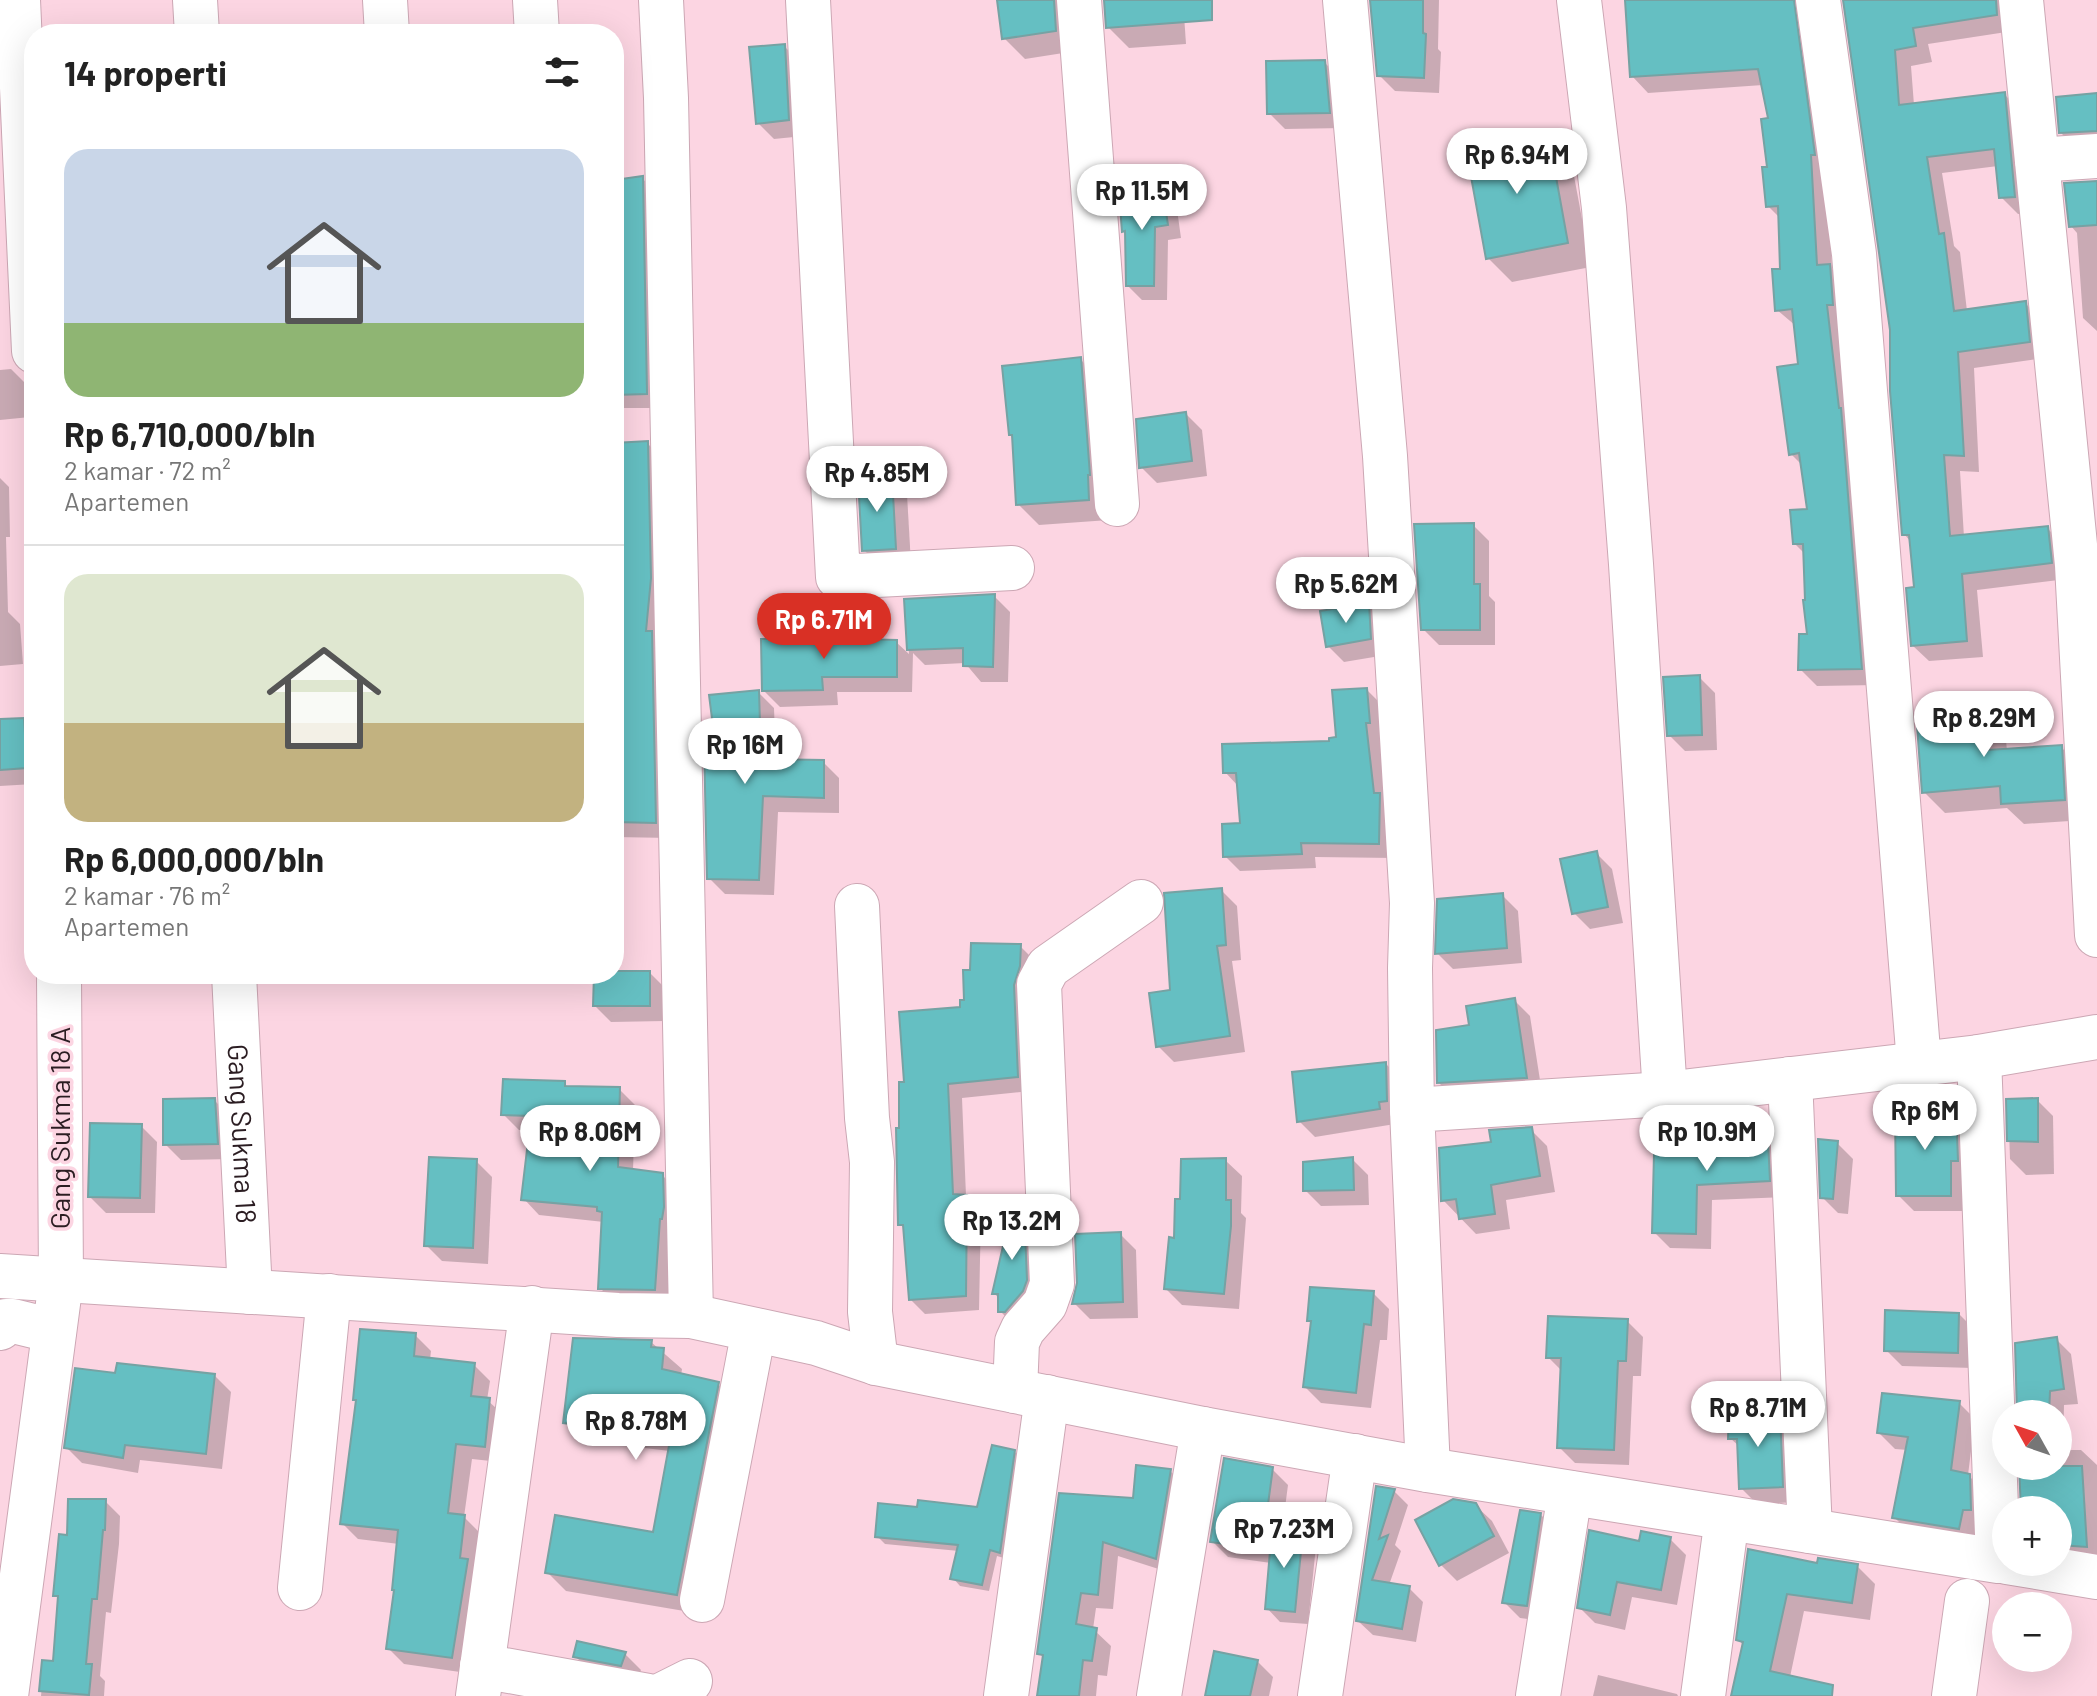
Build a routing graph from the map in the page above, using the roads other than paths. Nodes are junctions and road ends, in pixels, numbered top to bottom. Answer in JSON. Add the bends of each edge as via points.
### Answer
{"nodes":[{"id":1,"x":18,"y":0,"type":"edge"},
{"id":2,"x":195,"y":0,"type":"edge"},
{"id":3,"x":385,"y":0,"type":"edge"},
{"id":4,"x":535,"y":0,"type":"edge"},
{"id":5,"x":661,"y":0,"type":"edge"},
{"id":6,"x":808,"y":0,"type":"edge"},
{"id":7,"x":1079,"y":0,"type":"edge"},
{"id":8,"x":1345,"y":0,"type":"edge"},
{"id":9,"x":1579,"y":0,"type":"edge"},
{"id":10,"x":1818,"y":0,"type":"edge"},
{"id":11,"x":2021,"y":0,"type":"edge"},
{"id":12,"x":196,"y":24,"type":"edge"},
{"id":13,"x":386,"y":24,"type":"edge"},
{"id":14,"x":536,"y":24,"type":"edge"},
{"id":15,"x":24,"y":132,"type":"edge"},
{"id":16,"x":2097,"y":156,"type":"edge"},
{"id":17,"x":2037,"y":160,"type":"junction"},
{"id":18,"x":1117,"y":504,"type":"dead end"},
{"id":19,"x":1012,"y":568,"type":"dead end"},
{"id":20,"x":1141,"y":902,"type":"dead end"},
{"id":21,"x":857,"y":906,"type":"dead end"},
{"id":22,"x":2097,"y":935,"type":"edge"},
{"id":23,"x":59,"y":984,"type":"edge"},
{"id":24,"x":235,"y":984,"type":"edge"},
{"id":25,"x":2097,"y":1037,"type":"edge"},
{"id":26,"x":1979,"y":1057,"type":"junction"},
{"id":27,"x":1919,"y":1063,"type":"junction"},
{"id":28,"x":1790,"y":1079,"type":"junction"},
{"id":29,"x":1665,"y":1094,"type":"junction"},
{"id":30,"x":1412,"y":1110,"type":"junction"},
{"id":31,"x":0,"y":1276,"type":"edge"},
{"id":32,"x":61,"y":1281,"type":"junction"},
{"id":33,"x":250,"y":1292,"type":"junction"},
{"id":34,"x":329,"y":1296,"type":"junction"},
{"id":35,"x":532,"y":1308,"type":"junction"},
{"id":36,"x":691,"y":1316,"type":"junction"},
{"id":37,"x":0,"y":1328,"type":"edge"},
{"id":38,"x":754,"y":1330,"type":"junction"},
{"id":39,"x":54,"y":1331,"type":"junction"},
{"id":40,"x":876,"y":1363,"type":"junction"},
{"id":41,"x":1031,"y":1394,"type":"junction"},
{"id":42,"x":1203,"y":1429,"type":"junction"},
{"id":43,"x":1355,"y":1456,"type":"junction"},
{"id":44,"x":1428,"y":1470,"type":"junction"},
{"id":45,"x":1570,"y":1493,"type":"junction"},
{"id":46,"x":2001,"y":1496,"type":"edge"},
{"id":47,"x":1727,"y":1518,"type":"junction"},
{"id":48,"x":1810,"y":1531,"type":"junction"},
{"id":49,"x":1992,"y":1560,"type":"edge"},
{"id":50,"x":2072,"y":1573,"type":"edge"},
{"id":51,"x":2097,"y":1577,"type":"edge"},
{"id":52,"x":300,"y":1588,"type":"dead end"},
{"id":53,"x":702,"y":1600,"type":"dead end"},
{"id":54,"x":1967,"y":1601,"type":"dead end"},
{"id":55,"x":480,"y":1681,"type":"edge"},
{"id":56,"x":6,"y":1696,"type":"edge"},
{"id":57,"x":648,"y":1696,"type":"edge"},
{"id":58,"x":1006,"y":1696,"type":"edge"},
{"id":59,"x":1159,"y":1696,"type":"edge"},
{"id":60,"x":1320,"y":1696,"type":"edge"},
{"id":61,"x":1538,"y":1696,"type":"edge"},
{"id":62,"x":1703,"y":1696,"type":"edge"},
{"id":63,"x":1954,"y":1696,"type":"edge"}],
"edges":[{"from":1,"to":15,"type":"street"},
{"from":2,"to":12,"type":"street"},
{"from":3,"to":13,"type":"street"},
{"from":4,"to":14,"type":"street"},
{"from":5,"to":36,"type":"street"},
{"from":6,"to":19,"type":"street","via":[[838,577]]},
{"from":7,"to":18,"type":"street"},
{"from":8,"to":30,"type":"street","via":[[1385,456],[1412,887]]},
{"from":9,"to":29,"type":"street","via":[[1604,208]]},
{"from":10,"to":27,"type":"street","via":[[1854,254]]},
{"from":11,"to":17,"type":"street"},
{"from":16,"to":17,"type":"street"},
{"from":17,"to":22,"type":"street","via":[[2077,565]]},
{"from":20,"to":41,"type":"street","via":[[1048,967],[1039,984],[1052,1284],[1045,1304],[1017,1342]]},
{"from":21,"to":40,"type":"street","via":[[872,1162],[870,1312]]},
{"from":23,"to":32,"type":"street","name":"Gang Sukma 18 A"},
{"from":24,"to":33,"type":"street","name":"Gang Sukma 18"},
{"from":25,"to":26,"type":"street"},
{"from":26,"to":27,"type":"street"},
{"from":26,"to":46,"type":"street"},
{"from":27,"to":28,"type":"street"},
{"from":28,"to":29,"type":"street"},
{"from":28,"to":48,"type":"street"},
{"from":29,"to":30,"type":"street"},
{"from":30,"to":44,"type":"street"},
{"from":31,"to":32,"type":"street"},
{"from":32,"to":33,"type":"street"},
{"from":32,"to":39,"type":"street","name":"Gang Sukma 18 A"},
{"from":33,"to":34,"type":"street"},
{"from":34,"to":35,"type":"street"},
{"from":34,"to":52,"type":"street"},
{"from":35,"to":36,"type":"street"},
{"from":35,"to":55,"type":"street"},
{"from":36,"to":38,"type":"street"},
{"from":37,"to":39,"type":"street","via":[[13,1321]]},
{"from":38,"to":40,"type":"street"},
{"from":38,"to":53,"type":"street"},
{"from":39,"to":56,"type":"street","name":"Gang Sukma 18 A"},
{"from":40,"to":41,"type":"street"},
{"from":41,"to":42,"type":"street"},
{"from":41,"to":58,"type":"street"},
{"from":42,"to":43,"type":"street"},
{"from":42,"to":59,"type":"street"},
{"from":43,"to":44,"type":"street"},
{"from":43,"to":60,"type":"street"},
{"from":44,"to":45,"type":"street"},
{"from":45,"to":47,"type":"street"},
{"from":45,"to":61,"type":"street"},
{"from":47,"to":48,"type":"street"},
{"from":47,"to":62,"type":"street"},
{"from":48,"to":49,"type":"street"},
{"from":50,"to":51,"type":"street"},
{"from":54,"to":63,"type":"street"},
{"from":55,"to":57,"type":"street"}]}
